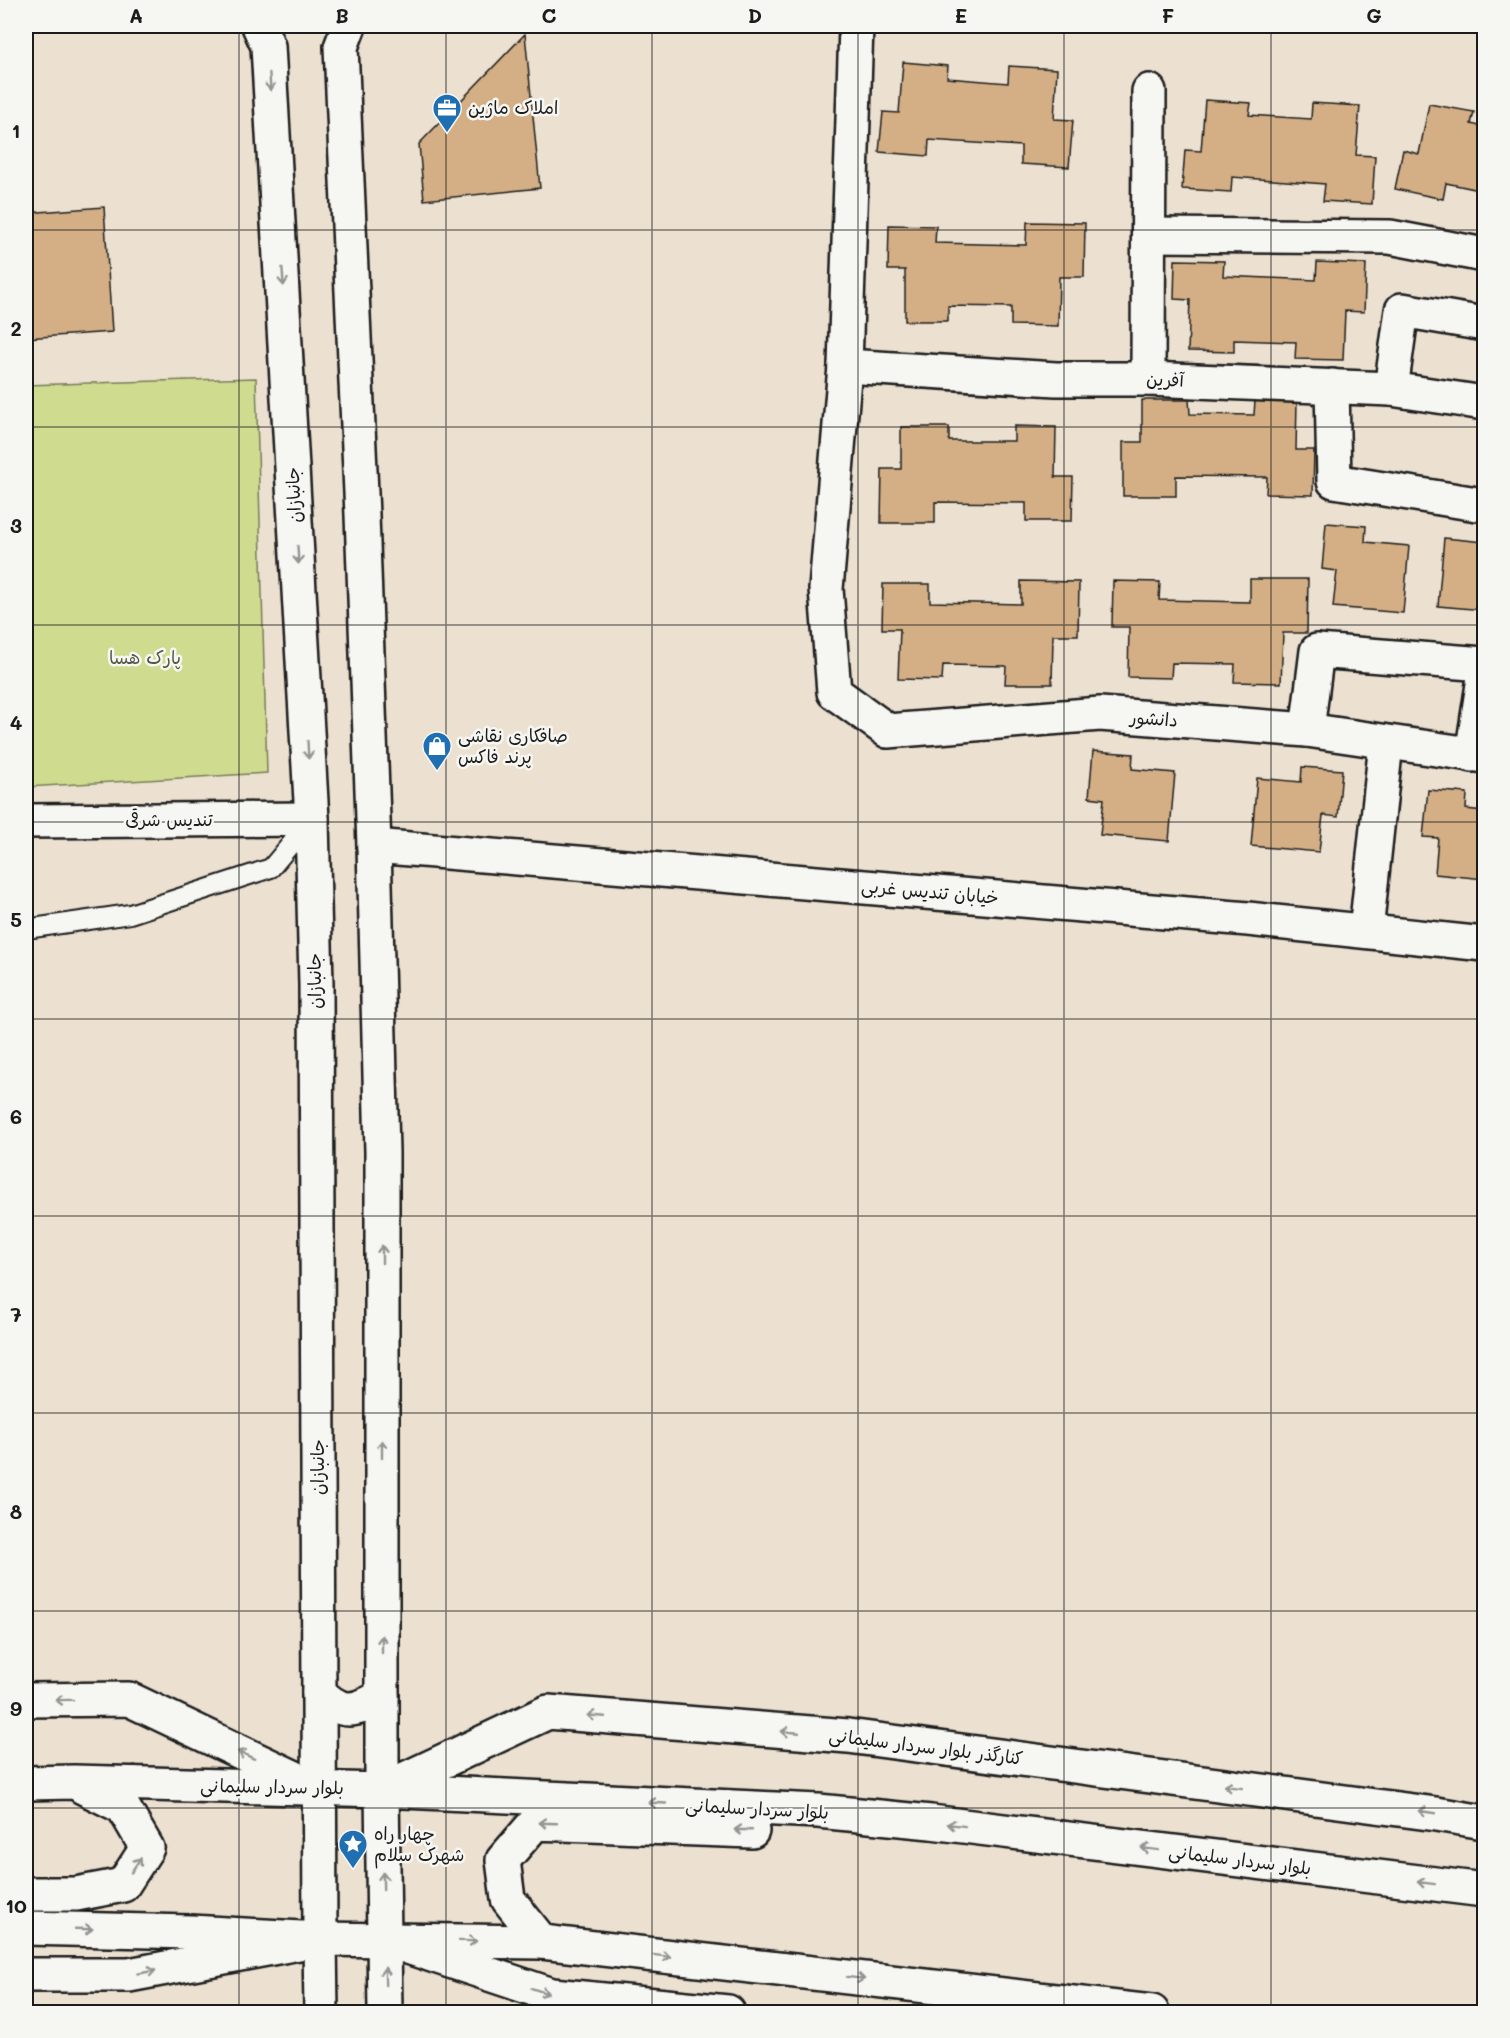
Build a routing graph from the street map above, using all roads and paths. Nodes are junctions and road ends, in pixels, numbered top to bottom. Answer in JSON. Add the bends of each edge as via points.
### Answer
{"nodes":[{"id":1,"x":259,"y":26,"type":"edge"},
{"id":2,"x":349,"y":26,"type":"edge"},
{"id":3,"x":856,"y":26,"type":"edge"},
{"id":4,"x":1149,"y":91,"type":"dead end"},
{"id":5,"x":1149,"y":235,"type":"junction"},
{"id":6,"x":1485,"y":255,"type":"edge"},
{"id":7,"x":1485,"y":324,"type":"edge"},
{"id":8,"x":845,"y":366,"type":"junction"},
{"id":9,"x":1148,"y":379,"type":"junction"},
{"id":10,"x":1332,"y":386,"type":"junction"},
{"id":11,"x":1390,"y":389,"type":"junction"},
{"id":12,"x":1485,"y":403,"type":"edge"},
{"id":13,"x":1477,"y":504,"type":"dead end"},
{"id":14,"x":1485,"y":664,"type":"edge"},
{"id":15,"x":1485,"y":678,"type":"edge"},
{"id":16,"x":1307,"y":730,"type":"junction"},
{"id":17,"x":1386,"y":743,"type":"junction"},
{"id":18,"x":1478,"y":756,"type":"edge"},
{"id":19,"x":312,"y":819,"type":"junction"},
{"id":20,"x":26,"y":821,"type":"edge"},
{"id":21,"x":374,"y":846,"type":"junction"},
{"id":22,"x":26,"y":929,"type":"edge"},
{"id":23,"x":1366,"y":931,"type":"junction"},
{"id":24,"x":1485,"y":944,"type":"edge"},
{"id":25,"x":319,"y":1692,"type":"junction"},
{"id":26,"x":382,"y":1696,"type":"junction"},
{"id":27,"x":26,"y":1700,"type":"edge"},
{"id":28,"x":74,"y":1782,"type":"junction"},
{"id":29,"x":26,"y":1783,"type":"edge"},
{"id":30,"x":318,"y":1788,"type":"junction"},
{"id":31,"x":382,"y":1790,"type":"junction"},
{"id":32,"x":818,"y":1811,"type":"junction"},
{"id":33,"x":1485,"y":1822,"type":"edge"},
{"id":34,"x":1485,"y":1890,"type":"edge"},
{"id":35,"x":26,"y":1894,"type":"edge"},
{"id":36,"x":26,"y":1928,"type":"edge"},
{"id":37,"x":320,"y":1939,"type":"junction"},
{"id":38,"x":384,"y":1939,"type":"junction"},
{"id":39,"x":542,"y":1942,"type":"junction"},
{"id":40,"x":26,"y":1975,"type":"edge"},
{"id":41,"x":321,"y":2013,"type":"edge"},
{"id":42,"x":385,"y":2013,"type":"edge"},
{"id":43,"x":728,"y":2013,"type":"edge"},
{"id":44,"x":1152,"y":2013,"type":"edge"}],
"edges":[{"from":1,"to":19,"type":"main road","name":"جانبازان","one_way":true,"via":[[268,46]]},
{"from":2,"to":21,"type":"main road","via":[[341,47]]},
{"from":3,"to":8,"type":"main road"},
{"from":4,"to":5,"type":"main road"},
{"from":5,"to":6,"type":"main road","via":[[1390,237]]},
{"from":5,"to":9,"type":"main road"},
{"from":7,"to":11,"type":"main road","via":[[1402,310]]},
{"from":8,"to":9,"type":"main road","name":"آفرین","via":[[1056,379]]},
{"from":8,"to":16,"type":"main road","name":"دانشور","via":[[826,589],[834,692],[888,730],[1100,714]]},
{"from":9,"to":10,"type":"main road","name":"آفرین"},
{"from":10,"to":11,"type":"main road","name":"آفرین"},
{"from":10,"to":13,"type":"main road","via":[[1334,481]]},
{"from":11,"to":12,"type":"main road","name":"آفرین"},
{"from":14,"to":16,"type":"main road","via":[[1317,651]]},
{"from":15,"to":18,"type":"main road"},
{"from":16,"to":17,"type":"main road","name":"دانشور"},
{"from":17,"to":18,"type":"main road","name":"دانشور"},
{"from":17,"to":23,"type":"main road"},
{"from":19,"to":20,"type":"main road","name":"تندیس شرقی"},
{"from":19,"to":22,"type":"lane","via":[[271,868],[130,914]]},
{"from":19,"to":25,"type":"main road","name":"جانبازان"},
{"from":21,"to":23,"type":"main road","name":"خیابان تندیس غربی"},
{"from":26,"to":21,"type":"main road","one_way":true,"via":[[382,1152]]},
{"from":23,"to":24,"type":"main road","name":"خیابان تندیس غربی"},
{"from":25,"to":26,"type":"main road","via":[[330,1704],[345,1709],[363,1708]]},
{"from":25,"to":30,"type":"main road","name":"جانبازان"},
{"from":26,"to":31,"type":"main road"},
{"from":30,"to":27,"type":"main road","one_way":true,"via":[[129,1699]]},
{"from":28,"to":29,"type":"main road","name":"بلوار سردار سلیمانی"},
{"from":28,"to":30,"type":"main road","name":"بلوار سردار سلیمانی"},
{"from":35,"to":28,"type":"main road","one_way":true,"via":[[76,1894],[123,1885],[147,1848],[123,1807]]},
{"from":30,"to":31,"type":"main road","name":"بلوار سردار سلیمانی"},
{"from":30,"to":37,"type":"main road","name":"جانبازان"},
{"from":32,"to":31,"type":"main road","name":"بلوار سردار سلیمانی","one_way":true},
{"from":33,"to":31,"type":"main road","name":"کنارگذر بلوار سردار سلیمانی","one_way":true,"via":[[848,1736],[548,1712]]},
{"from":38,"to":31,"type":"main road","one_way":true},
{"from":34,"to":32,"type":"main road","name":"بلوار سردار سلیمانی","one_way":true},
{"from":32,"to":39,"type":"main road","one_way":true,"via":[[776,1831],[535,1823],[503,1860],[508,1899]]},
{"from":36,"to":37,"type":"main road","one_way":true},
{"from":37,"to":38,"type":"main road"},
{"from":40,"to":37,"type":"main road","one_way":true,"via":[[129,1975]]},
{"from":37,"to":41,"type":"main road","name":"جانبازان"},
{"from":38,"to":39,"type":"main road","one_way":true},
{"from":42,"to":38,"type":"main road","one_way":true},
{"from":38,"to":43,"type":"main road","one_way":true,"via":[[552,1995]]},
{"from":39,"to":44,"type":"main road","one_way":true}]}
